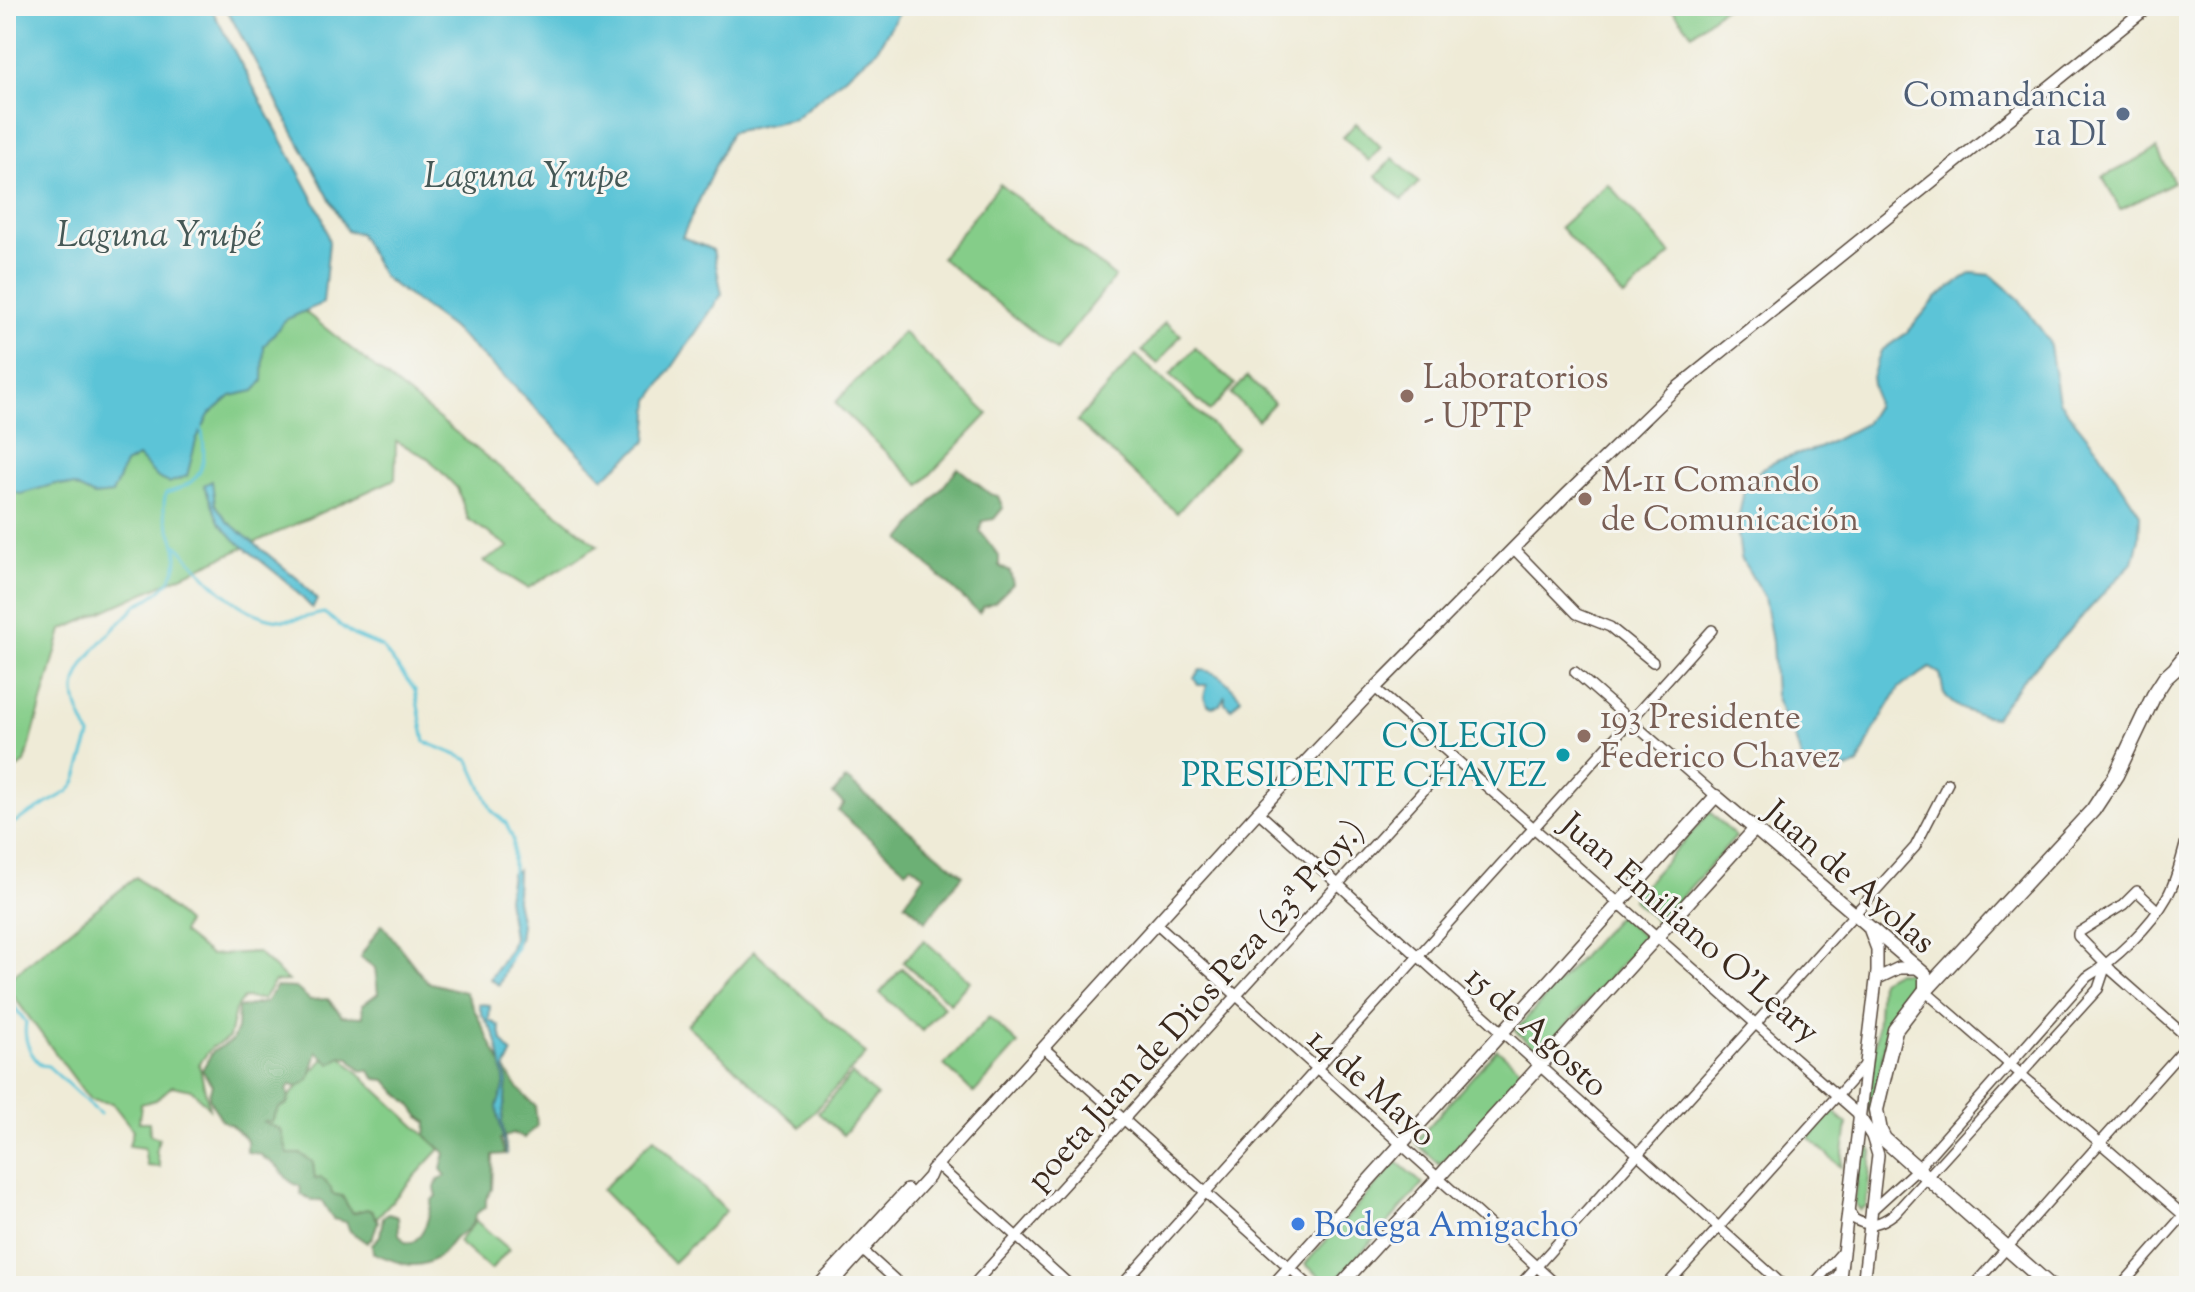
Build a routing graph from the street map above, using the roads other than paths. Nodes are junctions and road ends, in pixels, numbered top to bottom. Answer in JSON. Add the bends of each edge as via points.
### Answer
{"nodes":[{"id":1,"x":2149,"y":6,"type":"edge"},
{"id":2,"x":1513,"y":548,"type":"junction"},
{"id":3,"x":1712,"y":630,"type":"dead end"},
{"id":4,"x":2189,"y":651,"type":"edge"},
{"id":5,"x":1653,"y":662,"type":"dead end"},
{"id":6,"x":2183,"y":662,"type":"edge"},
{"id":7,"x":1575,"y":672,"type":"dead end"},
{"id":8,"x":1375,"y":688,"type":"junction"},
{"id":9,"x":1631,"y":720,"type":"junction"},
{"id":10,"x":2189,"y":735,"type":"edge"},
{"id":11,"x":2189,"y":744,"type":"edge"},
{"id":12,"x":1454,"y":757,"type":"junction"},
{"id":13,"x":1948,"y":783,"type":"dead end"},
{"id":14,"x":1716,"y":796,"type":"junction"},
{"id":15,"x":1258,"y":812,"type":"junction"},
{"id":16,"x":1534,"y":828,"type":"junction"},
{"id":17,"x":1754,"y":830,"type":"junction"},
{"id":18,"x":2189,"y":831,"type":"edge"},
{"id":19,"x":1337,"y":885,"type":"junction"},
{"id":20,"x":1619,"y":903,"type":"junction"},
{"id":21,"x":2158,"y":911,"type":"junction"},
{"id":22,"x":1852,"y":914,"type":"junction"},
{"id":23,"x":1156,"y":923,"type":"junction"},
{"id":24,"x":1869,"y":928,"type":"junction"},
{"id":25,"x":1657,"y":937,"type":"junction"},
{"id":26,"x":1418,"y":957,"type":"junction"},
{"id":27,"x":2106,"y":965,"type":"junction"},
{"id":28,"x":1945,"y":969,"type":"junction"},
{"id":29,"x":1922,"y":971,"type":"junction"},
{"id":30,"x":1876,"y":979,"type":"junction"},
{"id":31,"x":1925,"y":991,"type":"junction"},
{"id":32,"x":1235,"y":997,"type":"junction"},
{"id":33,"x":1754,"y":1023,"type":"junction"},
{"id":34,"x":1502,"y":1033,"type":"junction"},
{"id":35,"x":2189,"y":1041,"type":"edge"},
{"id":36,"x":1044,"y":1048,"type":"junction"},
{"id":37,"x":2010,"y":1064,"type":"junction"},
{"id":38,"x":1540,"y":1066,"type":"junction"},
{"id":39,"x":1864,"y":1066,"type":"junction"},
{"id":40,"x":1316,"y":1070,"type":"junction"},
{"id":41,"x":2020,"y":1073,"type":"junction"},
{"id":42,"x":1837,"y":1096,"type":"junction"},
{"id":43,"x":1859,"y":1115,"type":"junction"},
{"id":44,"x":1124,"y":1119,"type":"junction"},
{"id":45,"x":2099,"y":1144,"type":"junction"},
{"id":46,"x":1400,"y":1145,"type":"junction"},
{"id":47,"x":1637,"y":1154,"type":"junction"},
{"id":48,"x":934,"y":1167,"type":"junction"},
{"id":49,"x":1922,"y":1172,"type":"junction"},
{"id":50,"x":1438,"y":1179,"type":"junction"},
{"id":51,"x":1205,"y":1193,"type":"junction"},
{"id":52,"x":1848,"y":1209,"type":"junction"},
{"id":53,"x":2187,"y":1215,"type":"edge"},
{"id":54,"x":1870,"y":1218,"type":"junction"},
{"id":55,"x":1719,"y":1227,"type":"junction"},
{"id":56,"x":1017,"y":1237,"type":"junction"},
{"id":57,"x":859,"y":1248,"type":"junction"},
{"id":58,"x":2007,"y":1248,"type":"junction"},
{"id":59,"x":1844,"y":1250,"type":"junction"},
{"id":60,"x":1536,"y":1267,"type":"junction"},
{"id":61,"x":1290,"y":1268,"type":"junction"},
{"id":62,"x":1841,"y":1272,"type":"junction"},
{"id":63,"x":818,"y":1286,"type":"edge"},
{"id":64,"x":830,"y":1286,"type":"edge"},
{"id":65,"x":902,"y":1286,"type":"edge"},
{"id":66,"x":972,"y":1286,"type":"edge"},
{"id":67,"x":1071,"y":1286,"type":"edge"},
{"id":68,"x":1121,"y":1286,"type":"edge"},
{"id":69,"x":1273,"y":1286,"type":"edge"},
{"id":70,"x":1310,"y":1286,"type":"edge"},
{"id":71,"x":1340,"y":1286,"type":"edge"},
{"id":72,"x":1519,"y":1286,"type":"edge"},
{"id":73,"x":1558,"y":1286,"type":"edge"},
{"id":74,"x":1666,"y":1286,"type":"edge"},
{"id":75,"x":1784,"y":1286,"type":"edge"},
{"id":76,"x":1812,"y":1286,"type":"edge"},
{"id":77,"x":1828,"y":1286,"type":"edge"},
{"id":78,"x":1839,"y":1286,"type":"edge"},
{"id":79,"x":1863,"y":1286,"type":"edge"},
{"id":80,"x":1973,"y":1286,"type":"edge"},
{"id":81,"x":2050,"y":1286,"type":"edge"},
{"id":82,"x":2121,"y":1286,"type":"edge"}],
"edges":[{"from":1,"to":2,"type":"street","via":[[1672,392]]},
{"from":2,"to":5,"type":"street","via":[[1577,614],[1610,627]]},
{"from":2,"to":8,"type":"street"},
{"from":3,"to":9,"type":"street"},
{"from":4,"to":6,"type":"main road"},
{"from":6,"to":28,"type":"main road","via":[[2154,695],[2120,768],[2093,810]]},
{"from":7,"to":9,"type":"street","name":"Juan de Ayolas"},
{"from":8,"to":12,"type":"street","name":"Juan Emiliano O'Leary"},
{"from":8,"to":15,"type":"street"},
{"from":9,"to":14,"type":"street","name":"Juan de Ayolas"},
{"from":9,"to":16,"type":"street"},
{"from":10,"to":11,"type":"street"},
{"from":12,"to":16,"type":"street","name":"Juan Emiliano O'Leary"},
{"from":12,"to":19,"type":"street","name":"poeta Juan de Dios Peza (23ª Proy.)"},
{"from":13,"to":22,"type":"street","via":[[1915,847]]},
{"from":14,"to":17,"type":"main road","name":"Juan de Ayolas"},
{"from":14,"to":20,"type":"main road"},
{"from":15,"to":19,"type":"street","name":"15 de Agosto"},
{"from":15,"to":23,"type":"street"},
{"from":16,"to":20,"type":"street","name":"Juan Emiliano O'Leary"},
{"from":16,"to":26,"type":"street"},
{"from":17,"to":22,"type":"main road","name":"Juan de Ayolas"},
{"from":17,"to":25,"type":"main road"},
{"from":18,"to":21,"type":"street","via":[[2169,895]]},
{"from":19,"to":26,"type":"street","name":"15 de Agosto"},
{"from":19,"to":32,"type":"street","name":"poeta Juan de Dios Peza (23ª Proy.)"},
{"from":20,"to":25,"type":"street","name":"Juan Emiliano O'Leary"},
{"from":20,"to":34,"type":"main road"},
{"from":21,"to":27,"type":"street"},
{"from":21,"to":27,"type":"street","via":[[2137,891],[2078,933]]},
{"from":22,"to":24,"type":"main road","name":"Juan de Ayolas"},
{"from":22,"to":33,"type":"street"},
{"from":23,"to":32,"type":"street","name":"14 de Mayo"},
{"from":23,"to":36,"type":"street"},
{"from":24,"to":29,"type":"main road","name":"Juan de Ayolas"},
{"from":24,"to":30,"type":"street","via":[[1877,949]]},
{"from":25,"to":33,"type":"street","name":"Juan Emiliano O'Leary"},
{"from":25,"to":38,"type":"main road"},
{"from":26,"to":34,"type":"street","name":"15 de Agosto"},
{"from":26,"to":40,"type":"street"},
{"from":27,"to":35,"type":"street"},
{"from":27,"to":37,"type":"street","via":[[2087,977]]},
{"from":27,"to":41,"type":"street","via":[[2098,989]]},
{"from":28,"to":29,"type":"main road","via":[[1934,975]]},
{"from":28,"to":31,"type":"main road"},
{"from":29,"to":30,"type":"street","via":[[1899,968]]},
{"from":29,"to":31,"type":"main road","name":"Juan de Ayolas"},
{"from":30,"to":39,"type":"street"},
{"from":31,"to":37,"type":"street","name":"Juan de Ayolas"},
{"from":31,"to":49,"type":"main road","via":[[1895,1030],[1876,1110],[1884,1139]]},
{"from":32,"to":40,"type":"street","name":"14 de Mayo"},
{"from":32,"to":44,"type":"street","name":"poeta Juan de Dios Peza (23ª Proy.)"},
{"from":33,"to":42,"type":"street","name":"Juan Emiliano O'Leary"},
{"from":33,"to":47,"type":"street"},
{"from":34,"to":38,"type":"street","name":"15 de Agosto"},
{"from":34,"to":46,"type":"main road"},
{"from":35,"to":45,"type":"street"},
{"from":36,"to":44,"type":"street"},
{"from":36,"to":48,"type":"street"},
{"from":37,"to":41,"type":"street","name":"Juan de Ayolas"},
{"from":37,"to":49,"type":"street"},
{"from":38,"to":47,"type":"street","name":"15 de Agosto"},
{"from":38,"to":50,"type":"main road"},
{"from":39,"to":42,"type":"street"},
{"from":39,"to":43,"type":"street"},
{"from":40,"to":46,"type":"street","name":"14 de Mayo"},
{"from":40,"to":51,"type":"street"},
{"from":41,"to":45,"type":"street","name":"Juan de Ayolas"},
{"from":41,"to":49,"type":"street"},
{"from":42,"to":43,"type":"street","name":"Juan Emiliano O'Leary"},
{"from":42,"to":55,"type":"street"},
{"from":43,"to":52,"type":"street"},
{"from":43,"to":54,"type":"street","via":[[1878,1155]]},
{"from":44,"to":51,"type":"street"},
{"from":44,"to":56,"type":"street","name":"poeta Juan de Dios Peza (23ª Proy.)"},
{"from":45,"to":53,"type":"street","name":"Juan de Ayolas"},
{"from":45,"to":58,"type":"street"},
{"from":46,"to":50,"type":"street","name":"14 de Mayo"},
{"from":46,"to":61,"type":"main road"},
{"from":47,"to":55,"type":"street","name":"15 de Agosto"},
{"from":47,"to":60,"type":"street"},
{"from":48,"to":56,"type":"street"},
{"from":48,"to":57,"type":"street"},
{"from":49,"to":54,"type":"street"},
{"from":49,"to":54,"type":"street","via":[[1886,1220]]},
{"from":49,"to":58,"type":"main road"},
{"from":50,"to":60,"type":"street","name":"14 de Mayo"},
{"from":50,"to":71,"type":"main road"},
{"from":51,"to":61,"type":"street"},
{"from":51,"to":68,"type":"street"},
{"from":52,"to":54,"type":"street","via":[[1854,1219]]},
{"from":52,"to":59,"type":"street"},
{"from":53,"to":82,"type":"street"},
{"from":54,"to":79,"type":"street"},
{"from":55,"to":74,"type":"street"},
{"from":55,"to":75,"type":"street","name":"15 de Agosto"},
{"from":56,"to":66,"type":"street","name":"poeta Juan de Dios Peza (23ª Proy.)"},
{"from":56,"to":67,"type":"street"},
{"from":57,"to":63,"type":"street"},
{"from":57,"to":64,"type":"street"},
{"from":57,"to":65,"type":"street"},
{"from":58,"to":80,"type":"street"},
{"from":58,"to":81,"type":"main road"},
{"from":59,"to":62,"type":"street"},
{"from":59,"to":76,"type":"street"},
{"from":60,"to":72,"type":"street"},
{"from":60,"to":73,"type":"street","name":"14 de Mayo"},
{"from":61,"to":69,"type":"main road"},
{"from":61,"to":70,"type":"street"},
{"from":62,"to":77,"type":"street"},
{"from":62,"to":78,"type":"street"}]}
